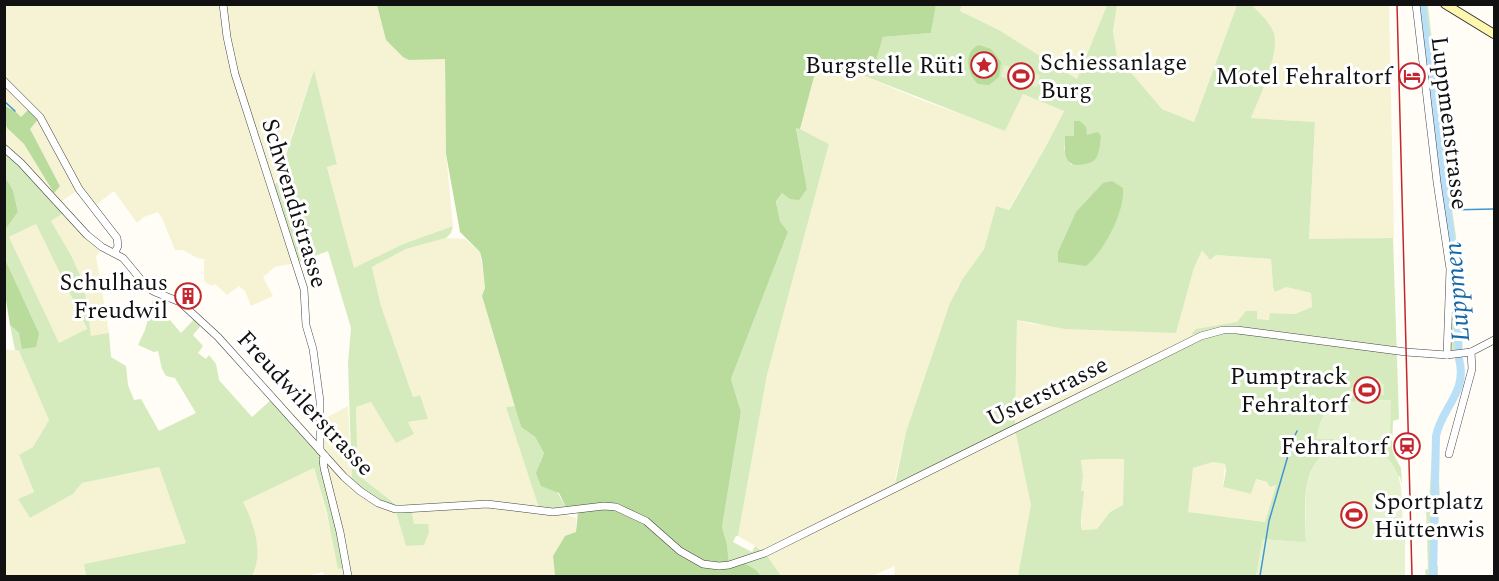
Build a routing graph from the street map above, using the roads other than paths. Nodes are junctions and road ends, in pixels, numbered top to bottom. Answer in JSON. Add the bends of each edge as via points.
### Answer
{"nodes":[{"id":1,"x":223,"y":4,"type":"edge"},
{"id":2,"x":1416,"y":4,"type":"edge"},
{"id":3,"x":1445,"y":4,"type":"edge"},
{"id":4,"x":1494,"y":34,"type":"edge"},
{"id":5,"x":4,"y":81,"type":"edge"},
{"id":6,"x":4,"y":148,"type":"edge"},
{"id":7,"x":115,"y":252,"type":"junction"},
{"id":8,"x":1494,"y":340,"type":"edge"},
{"id":9,"x":1471,"y":352,"type":"junction"},
{"id":10,"x":1447,"y":355,"type":"junction"},
{"id":11,"x":322,"y":453,"type":"junction"},
{"id":12,"x":1449,"y":454,"type":"dead end"},
{"id":13,"x":646,"y":521,"type":"joint"},
{"id":14,"x":348,"y":576,"type":"edge"}],
"edges":[{"from":1,"to":11,"type":"street","name":"Schwendistrasse","via":[[235,74],[304,289],[306,325],[320,401]]},
{"from":2,"to":10,"type":"street","name":"Luppmenstrasse","via":[[1450,269]]},
{"from":3,"to":4,"type":"main road"},
{"from":5,"to":7,"type":"street","via":[[40,117],[79,189],[117,238]]},
{"from":6,"to":7,"type":"street","name":"Freudwilerstrasse","via":[[87,235]]},
{"from":7,"to":11,"type":"street","name":"Freudwilerstrasse","via":[[148,288],[180,302],[218,337]]},
{"from":8,"to":9,"type":"street","name":"Usterstrasse"},
{"from":9,"to":10,"type":"street","name":"Usterstrasse"},
{"from":9,"to":12,"type":"street","via":[[1472,369]]},
{"from":10,"to":13,"type":"street","name":"Usterstrasse","via":[[1246,331],[1212,332],[742,562],[719,566],[695,561]]},
{"from":11,"to":13,"type":"street","name":"Freudwilerstrasse","via":[[360,491],[395,509],[481,504],[562,512],[604,506],[625,510]]},
{"from":11,"to":14,"type":"street","name":"Schwendistrasse"}]}
